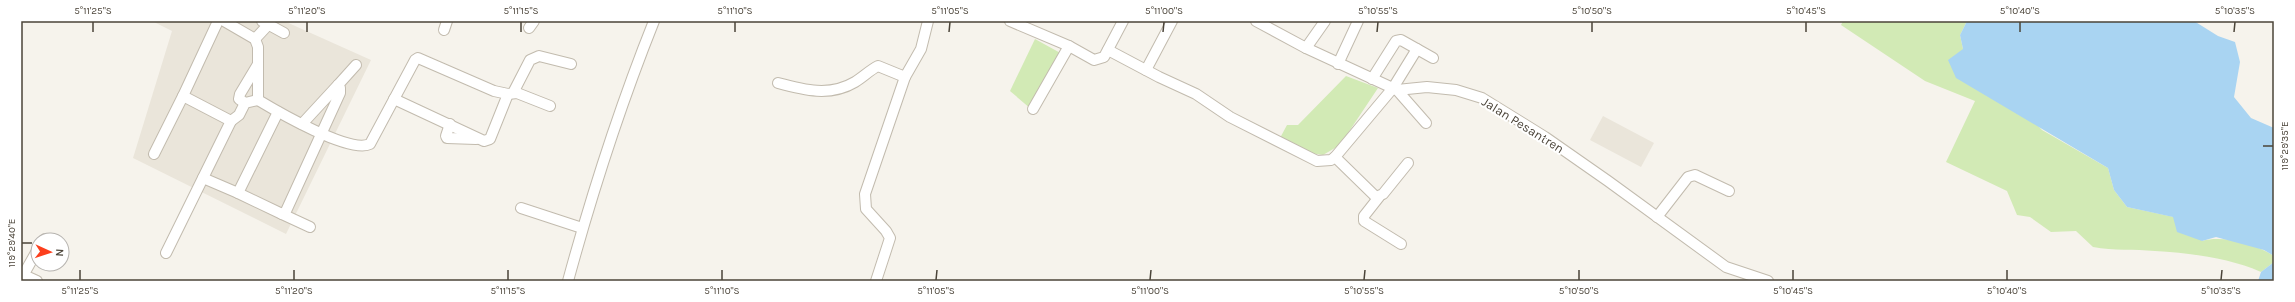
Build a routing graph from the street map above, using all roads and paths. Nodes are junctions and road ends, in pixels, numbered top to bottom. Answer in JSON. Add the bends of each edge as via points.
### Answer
{"nodes":[{"id":1,"x":218,"y":21,"type":"edge"},
{"id":2,"x":654,"y":21,"type":"edge"},
{"id":3,"x":928,"y":21,"type":"edge"},
{"id":4,"x":1010,"y":21,"type":"edge"},
{"id":5,"x":1122,"y":21,"type":"edge"},
{"id":6,"x":1172,"y":21,"type":"edge"},
{"id":7,"x":1256,"y":21,"type":"edge"},
{"id":8,"x":1325,"y":21,"type":"edge"},
{"id":9,"x":1358,"y":21,"type":"edge"},
{"id":10,"x":228,"y":22,"type":"edge"},
{"id":11,"x":265,"y":23,"type":"edge"},
{"id":12,"x":284,"y":33,"type":"dead end"},
{"id":13,"x":255,"y":38,"type":"junction"},
{"id":14,"x":1069,"y":46,"type":"junction"},
{"id":15,"x":1306,"y":48,"type":"junction"},
{"id":16,"x":1108,"y":50,"type":"junction"},
{"id":17,"x":1417,"y":50,"type":"junction"},
{"id":18,"x":1433,"y":58,"type":"dead end"},
{"id":19,"x":258,"y":64,"type":"junction"},
{"id":20,"x":571,"y":64,"type":"dead end"},
{"id":21,"x":1338,"y":64,"type":"junction"},
{"id":22,"x":356,"y":65,"type":"dead end"},
{"id":23,"x":1146,"y":70,"type":"junction"},
{"id":24,"x":906,"y":77,"type":"junction"},
{"id":25,"x":1372,"y":79,"type":"junction"},
{"id":26,"x":778,"y":83,"type":"dead end"},
{"id":27,"x":338,"y":85,"type":"junction"},
{"id":28,"x":1395,"y":89,"type":"junction"},
{"id":29,"x":510,"y":93,"type":"junction"},
{"id":30,"x":183,"y":96,"type":"junction"},
{"id":31,"x":394,"y":99,"type":"junction"},
{"id":32,"x":258,"y":100,"type":"junction"},
{"id":33,"x":245,"y":103,"type":"junction"},
{"id":34,"x":550,"y":106,"type":"dead end"},
{"id":35,"x":1033,"y":109,"type":"dead end"},
{"id":36,"x":278,"y":112,"type":"junction"},
{"id":37,"x":231,"y":121,"type":"junction"},
{"id":38,"x":1426,"y":123,"type":"dead end"},
{"id":39,"x":302,"y":124,"type":"junction"},
{"id":40,"x":322,"y":133,"type":"junction"},
{"id":41,"x":154,"y":154,"type":"dead end"},
{"id":42,"x":1335,"y":157,"type":"junction"},
{"id":43,"x":1408,"y":163,"type":"dead end"},
{"id":44,"x":203,"y":178,"type":"junction"},
{"id":45,"x":1728,"y":191,"type":"dead end"},
{"id":46,"x":238,"y":193,"type":"junction"},
{"id":47,"x":1379,"y":197,"type":"junction"},
{"id":48,"x":521,"y":208,"type":"dead end"},
{"id":49,"x":282,"y":214,"type":"junction"},
{"id":50,"x":1657,"y":217,"type":"junction"},
{"id":51,"x":310,"y":227,"type":"dead end"},
{"id":52,"x":582,"y":228,"type":"junction"},
{"id":53,"x":1401,"y":244,"type":"dead end"},
{"id":54,"x":166,"y":253,"type":"dead end"},
{"id":55,"x":30,"y":262,"type":"edge"},
{"id":56,"x":37,"y":281,"type":"edge"},
{"id":57,"x":568,"y":281,"type":"edge"},
{"id":58,"x":876,"y":281,"type":"edge"},
{"id":59,"x":1768,"y":281,"type":"edge"}],
"edges":[{"from":1,"to":30,"type":"street"},
{"from":2,"to":52,"type":"street","via":[[630,83]]},
{"from":3,"to":24,"type":"street","via":[[921,49]]},
{"from":4,"to":14,"type":"street"},
{"from":5,"to":16,"type":"street"},
{"from":6,"to":23,"type":"street"},
{"from":7,"to":15,"type":"street","name":"Jalan Pesantren"},
{"from":8,"to":15,"type":"street"},
{"from":9,"to":21,"type":"street"},
{"from":10,"to":13,"type":"street"},
{"from":11,"to":12,"type":"street"},
{"from":11,"to":13,"type":"street"},
{"from":13,"to":19,"type":"street"},
{"from":14,"to":16,"type":"street","via":[[1094,60],[1104,57]]},
{"from":14,"to":35,"type":"street"},
{"from":15,"to":21,"type":"street","name":"Jalan Pesantren"},
{"from":16,"to":23,"type":"street"},
{"from":17,"to":18,"type":"street"},
{"from":17,"to":25,"type":"street","via":[[1401,40],[1396,41]]},
{"from":17,"to":28,"type":"street"},
{"from":19,"to":32,"type":"street"},
{"from":19,"to":33,"type":"street","via":[[240,94],[239,100]]},
{"from":20,"to":29,"type":"street","via":[[534,57]]},
{"from":21,"to":25,"type":"street","name":"Jalan Pesantren"},
{"from":22,"to":27,"type":"street"},
{"from":23,"to":42,"type":"street","via":[[1196,94],[1230,117],[1317,161],[1331,160]]},
{"from":24,"to":26,"type":"street","via":[[878,66],[854,83],[826,92],[808,91]]},
{"from":24,"to":58,"type":"street","via":[[864,201],[866,209],[890,238]]},
{"from":25,"to":28,"type":"street","name":"Jalan Pesantren"},
{"from":27,"to":39,"type":"street"},
{"from":27,"to":40,"type":"street","via":[[340,93]]},
{"from":28,"to":38,"type":"street"},
{"from":28,"to":42,"type":"street"},
{"from":28,"to":50,"type":"street","name":"Jalan Pesantren","via":[[1427,87],[1456,90],[1482,98],[1551,141]]},
{"from":29,"to":31,"type":"street","via":[[494,91],[418,58]]},
{"from":29,"to":31,"type":"street","via":[[490,139],[484,141]]},
{"from":29,"to":34,"type":"street"},
{"from":30,"to":37,"type":"street"},
{"from":30,"to":41,"type":"street"},
{"from":31,"to":40,"type":"street","via":[[370,144],[365,147],[350,145]]},
{"from":32,"to":33,"type":"street"},
{"from":32,"to":36,"type":"street"},
{"from":33,"to":37,"type":"street","via":[[239,114]]},
{"from":36,"to":39,"type":"street"},
{"from":36,"to":46,"type":"street"},
{"from":37,"to":44,"type":"street"},
{"from":39,"to":40,"type":"street"},
{"from":40,"to":49,"type":"street","via":[[286,211]]},
{"from":42,"to":47,"type":"street","via":[[1374,196]]},
{"from":43,"to":47,"type":"street"},
{"from":44,"to":46,"type":"street"},
{"from":44,"to":54,"type":"street"},
{"from":45,"to":50,"type":"street","via":[[1696,175],[1688,177]]},
{"from":46,"to":49,"type":"street"},
{"from":47,"to":53,"type":"street","via":[[1364,216],[1364,221]]},
{"from":48,"to":52,"type":"street"},
{"from":49,"to":51,"type":"street"},
{"from":50,"to":59,"type":"street","name":"Jalan Pesantren","via":[[1726,267]]},
{"from":52,"to":57,"type":"street"},
{"from":55,"to":56,"type":"street","via":[[24,272],[26,276]]}]}
